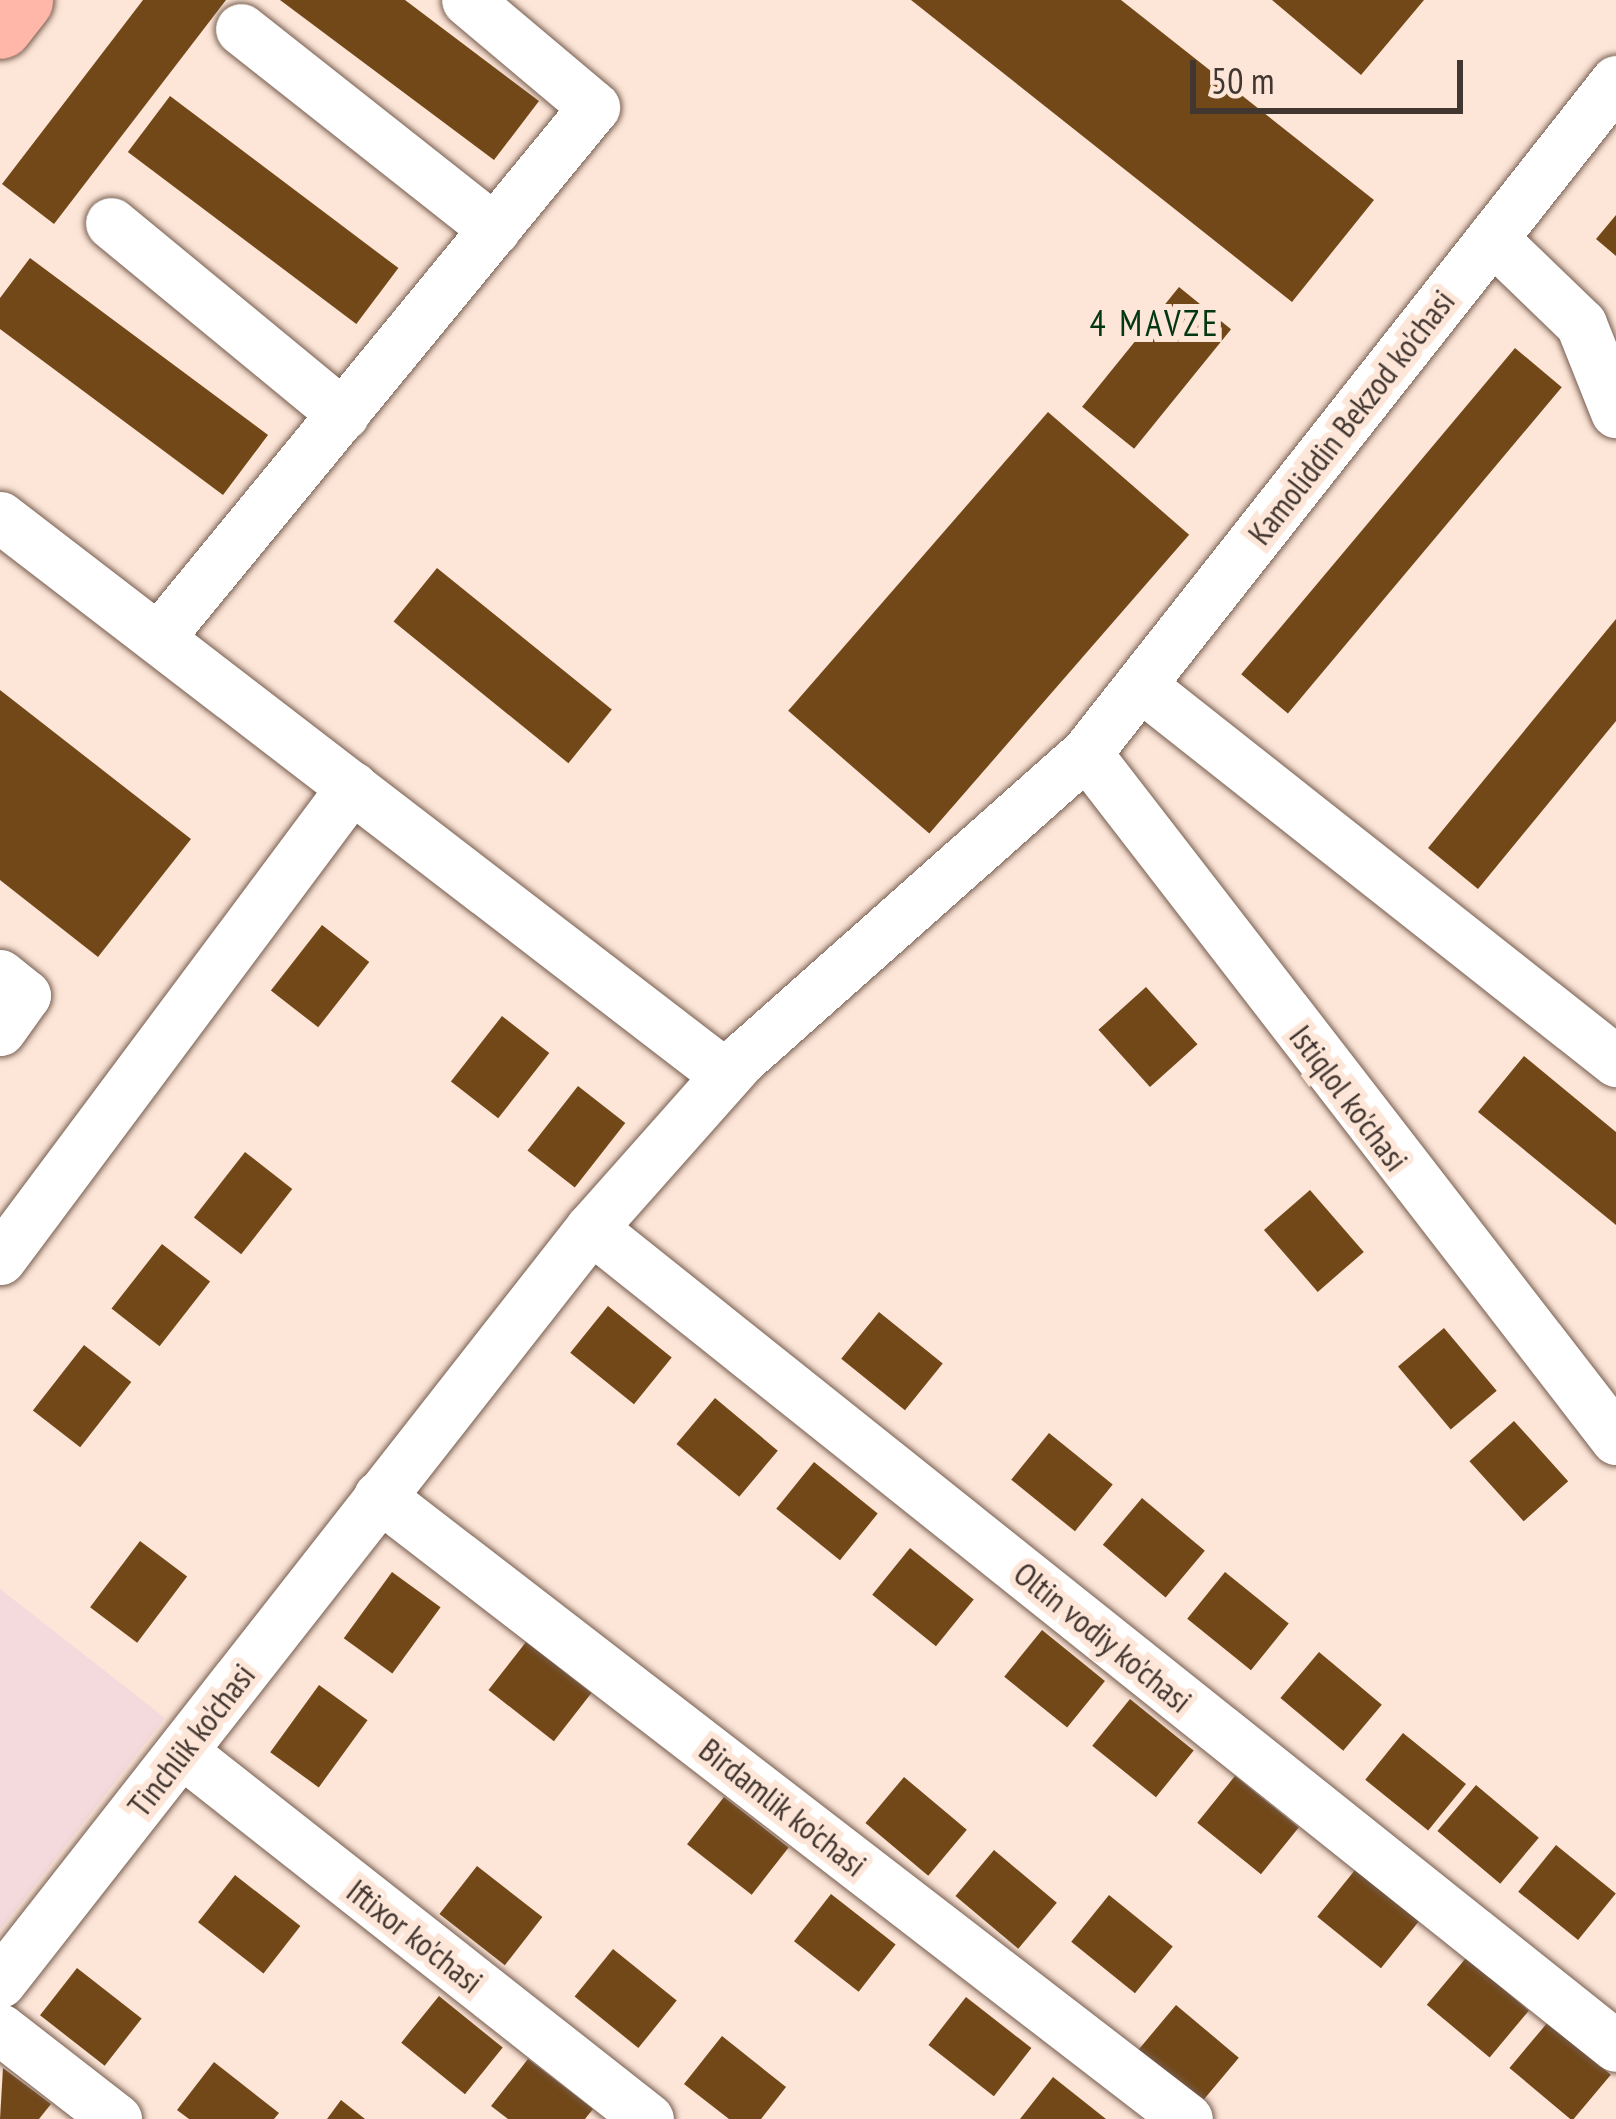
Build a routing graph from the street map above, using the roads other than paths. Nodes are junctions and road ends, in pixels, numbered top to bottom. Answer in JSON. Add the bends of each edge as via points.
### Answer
{"nodes":[{"id":1,"x":20,"y":0,"type":"edge"},
{"id":2,"x":467,"y":0,"type":"edge"},
{"id":3,"x":0,"y":26,"type":"edge"},
{"id":4,"x":242,"y":29,"type":"dead end"},
{"id":5,"x":1616,"y":81,"type":"edge"},
{"id":6,"x":111,"y":223,"type":"dead end"},
{"id":7,"x":494,"y":229,"type":"junction"},
{"id":8,"x":1492,"y":238,"type":"junction"},
{"id":9,"x":1613,"y":394,"type":"edge"},
{"id":10,"x":343,"y":414,"type":"junction"},
{"id":11,"x":0,"y":517,"type":"edge"},
{"id":12,"x":158,"y":638,"type":"junction"},
{"id":13,"x":1140,"y":685,"type":"junction"},
{"id":14,"x":1086,"y":753,"type":"junction"},
{"id":15,"x":352,"y":788,"type":"junction"},
{"id":16,"x":0,"y":975,"type":"edge"},
{"id":17,"x":0,"y":1030,"type":"edge"},
{"id":18,"x":1616,"y":1061,"type":"edge"},
{"id":19,"x":726,"y":1075,"type":"junction"},
{"id":20,"x":591,"y":1228,"type":"junction"},
{"id":21,"x":0,"y":1258,"type":"edge"},
{"id":22,"x":1616,"y":1439,"type":"edge"},
{"id":23,"x":379,"y":1496,"type":"junction"},
{"id":24,"x":182,"y":1752,"type":"junction"},
{"id":25,"x":0,"y":1982,"type":"edge"},
{"id":26,"x":0,"y":2029,"type":"edge"},
{"id":27,"x":1616,"y":2046,"type":"edge"},
{"id":28,"x":116,"y":2119,"type":"edge"},
{"id":29,"x":648,"y":2119,"type":"edge"},
{"id":30,"x":1187,"y":2119,"type":"edge"}],
"edges":[{"from":1,"to":3,"type":"main road"},
{"from":2,"to":7,"type":"street","via":[[594,107]]},
{"from":4,"to":7,"type":"street"},
{"from":5,"to":8,"type":"street","name":"Kamoliddin Bekzod ko'chasi"},
{"from":6,"to":10,"type":"street"},
{"from":7,"to":10,"type":"street"},
{"from":8,"to":9,"type":"street","via":[[1581,324]]},
{"from":8,"to":13,"type":"street","name":"Kamoliddin Bekzod ko'chasi"},
{"from":10,"to":12,"type":"street"},
{"from":11,"to":12,"type":"street"},
{"from":12,"to":15,"type":"street"},
{"from":13,"to":14,"type":"street","name":"Kamoliddin Bekzod ko'chasi"},
{"from":13,"to":18,"type":"street"},
{"from":14,"to":19,"type":"street","name":"Kamoliddin Bekzod ko'chasi"},
{"from":14,"to":22,"type":"street","name":"Istiqlol ko'chasi"},
{"from":15,"to":19,"type":"street"},
{"from":15,"to":21,"type":"street"},
{"from":16,"to":17,"type":"street","via":[[25,995]]},
{"from":19,"to":20,"type":"street","name":"Tinchlik ko'chasi"},
{"from":20,"to":23,"type":"street","name":"Tinchlik ko'chasi"},
{"from":20,"to":27,"type":"street","name":"Oltin vodiy ko'chasi"},
{"from":23,"to":24,"type":"street","name":"Tinchlik ko'chasi"},
{"from":23,"to":30,"type":"street","name":"Birdamlik ko'chasi"},
{"from":24,"to":25,"type":"street","name":"Tinchlik ko'chasi"},
{"from":24,"to":29,"type":"street","name":"Iftixor ko'chasi"},
{"from":26,"to":28,"type":"street"}]}
